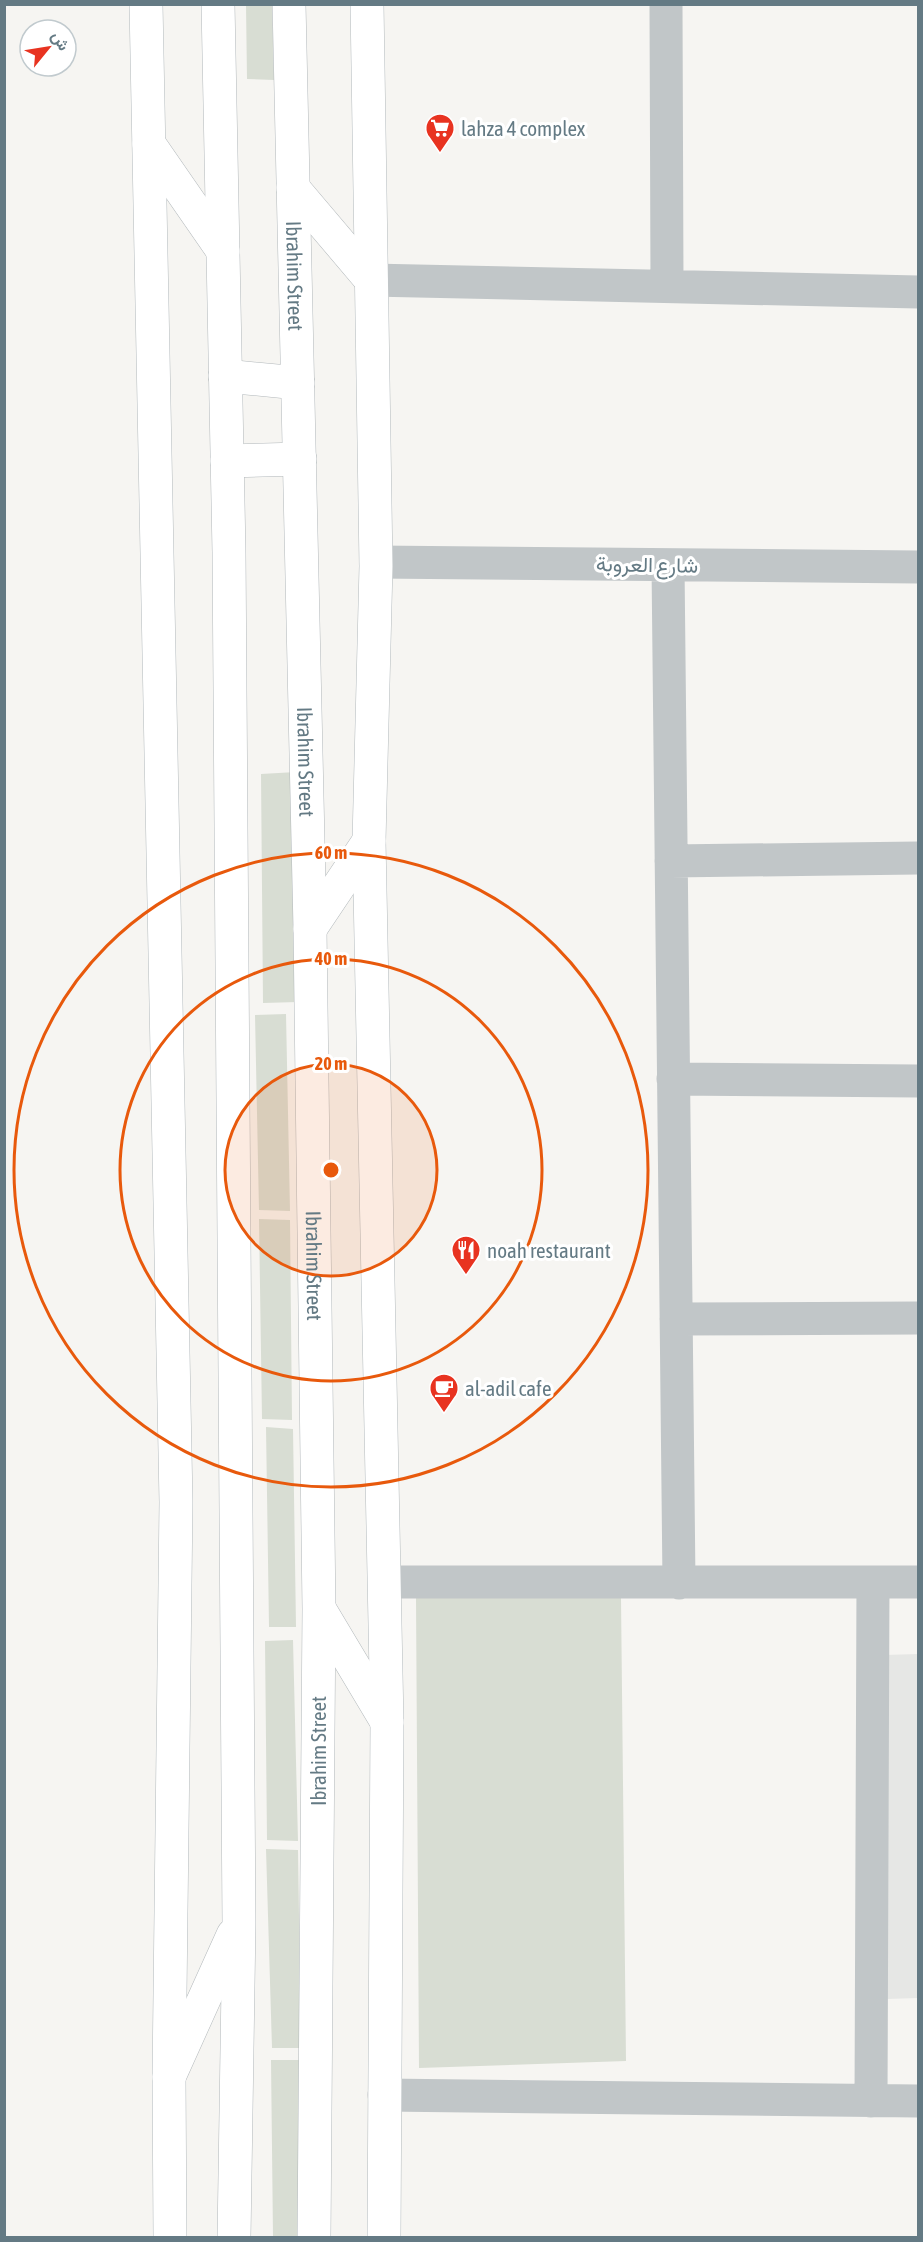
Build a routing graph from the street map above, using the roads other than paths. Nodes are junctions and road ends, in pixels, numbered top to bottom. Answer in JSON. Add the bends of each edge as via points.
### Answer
{"nodes":[{"id":1,"x":146,"y":4,"type":"edge"},
{"id":2,"x":218,"y":4,"type":"edge"},
{"id":3,"x":289,"y":4,"type":"edge"},
{"id":4,"x":367,"y":4,"type":"edge"},
{"id":5,"x":666,"y":4,"type":"edge"},
{"id":6,"x":149,"y":144,"type":"junction"},
{"id":7,"x":293,"y":188,"type":"junction"},
{"id":8,"x":223,"y":251,"type":"junction"},
{"id":9,"x":372,"y":280,"type":"junction"},
{"id":10,"x":667,"y":285,"type":"junction"},
{"id":11,"x":918,"y":292,"type":"edge"},
{"id":12,"x":225,"y":376,"type":"junction"},
{"id":13,"x":298,"y":383,"type":"junction"},
{"id":14,"x":300,"y":459,"type":"junction"},
{"id":15,"x":227,"y":461,"type":"junction"},
{"id":16,"x":376,"y":562,"type":"junction"},
{"id":17,"x":668,"y":565,"type":"junction"},
{"id":18,"x":918,"y":567,"type":"edge"},
{"id":19,"x":369,"y":841,"type":"junction"},
{"id":20,"x":918,"y":858,"type":"edge"},
{"id":21,"x":671,"y":861,"type":"junction"},
{"id":22,"x":310,"y":929,"type":"junction"},
{"id":23,"x":673,"y":1079,"type":"junction"},
{"id":24,"x":918,"y":1081,"type":"edge"},
{"id":25,"x":676,"y":1318,"type":"junction"},
{"id":26,"x":918,"y":1318,"type":"edge"},
{"id":27,"x":385,"y":1582,"type":"junction"},
{"id":28,"x":873,"y":1582,"type":"junction"},
{"id":29,"x":918,"y":1582,"type":"edge"},
{"id":30,"x":679,"y":1583,"type":"junction"},
{"id":31,"x":320,"y":1609,"type":"junction"},
{"id":32,"x":387,"y":1722,"type":"junction"},
{"id":33,"x":239,"y":1923,"type":"junction"},
{"id":34,"x":169,"y":2077,"type":"junction"},
{"id":35,"x":384,"y":2095,"type":"junction"},
{"id":36,"x":871,"y":2101,"type":"junction"},
{"id":37,"x":918,"y":2101,"type":"edge"},
{"id":38,"x":170,"y":2238,"type":"edge"},
{"id":39,"x":234,"y":2238,"type":"edge"},
{"id":40,"x":314,"y":2238,"type":"edge"},
{"id":41,"x":384,"y":2238,"type":"edge"}],
"edges":[{"from":1,"to":6,"type":"main road"},
{"from":2,"to":8,"type":"main road"},
{"from":3,"to":7,"type":"main road","name":"Ibrahim Street"},
{"from":4,"to":9,"type":"main road"},
{"from":5,"to":10,"type":"street"},
{"from":6,"to":8,"type":"main road"},
{"from":6,"to":34,"type":"main road","via":[[176,1502]]},
{"from":7,"to":9,"type":"main road"},
{"from":7,"to":13,"type":"main road","name":"Ibrahim Street"},
{"from":8,"to":12,"type":"main road"},
{"from":9,"to":10,"type":"street"},
{"from":9,"to":16,"type":"main road"},
{"from":10,"to":11,"type":"street"},
{"from":12,"to":13,"type":"main road"},
{"from":12,"to":15,"type":"main road"},
{"from":13,"to":14,"type":"main road","name":"Ibrahim Street"},
{"from":14,"to":15,"type":"main road"},
{"from":14,"to":22,"type":"main road","name":"Ibrahim Street"},
{"from":15,"to":33,"type":"main road"},
{"from":16,"to":17,"type":"street","name":"شارع العروبة"},
{"from":16,"to":19,"type":"main road"},
{"from":17,"to":18,"type":"street","name":"شارع العروبة"},
{"from":17,"to":21,"type":"street"},
{"from":19,"to":22,"type":"main road"},
{"from":19,"to":27,"type":"main road"},
{"from":20,"to":21,"type":"street"},
{"from":21,"to":23,"type":"street"},
{"from":22,"to":31,"type":"main road","name":"Ibrahim Street"},
{"from":23,"to":24,"type":"street"},
{"from":23,"to":25,"type":"street"},
{"from":25,"to":26,"type":"street"},
{"from":25,"to":30,"type":"street"},
{"from":27,"to":30,"type":"street"},
{"from":27,"to":32,"type":"main road"},
{"from":28,"to":29,"type":"street"},
{"from":28,"to":30,"type":"street"},
{"from":28,"to":36,"type":"street"},
{"from":31,"to":32,"type":"main road"},
{"from":31,"to":40,"type":"main road","name":"Ibrahim Street"},
{"from":32,"to":35,"type":"main road"},
{"from":33,"to":34,"type":"main road"},
{"from":33,"to":39,"type":"main road"},
{"from":34,"to":38,"type":"main road"},
{"from":35,"to":36,"type":"street"},
{"from":35,"to":41,"type":"main road"},
{"from":36,"to":37,"type":"street"}]}
